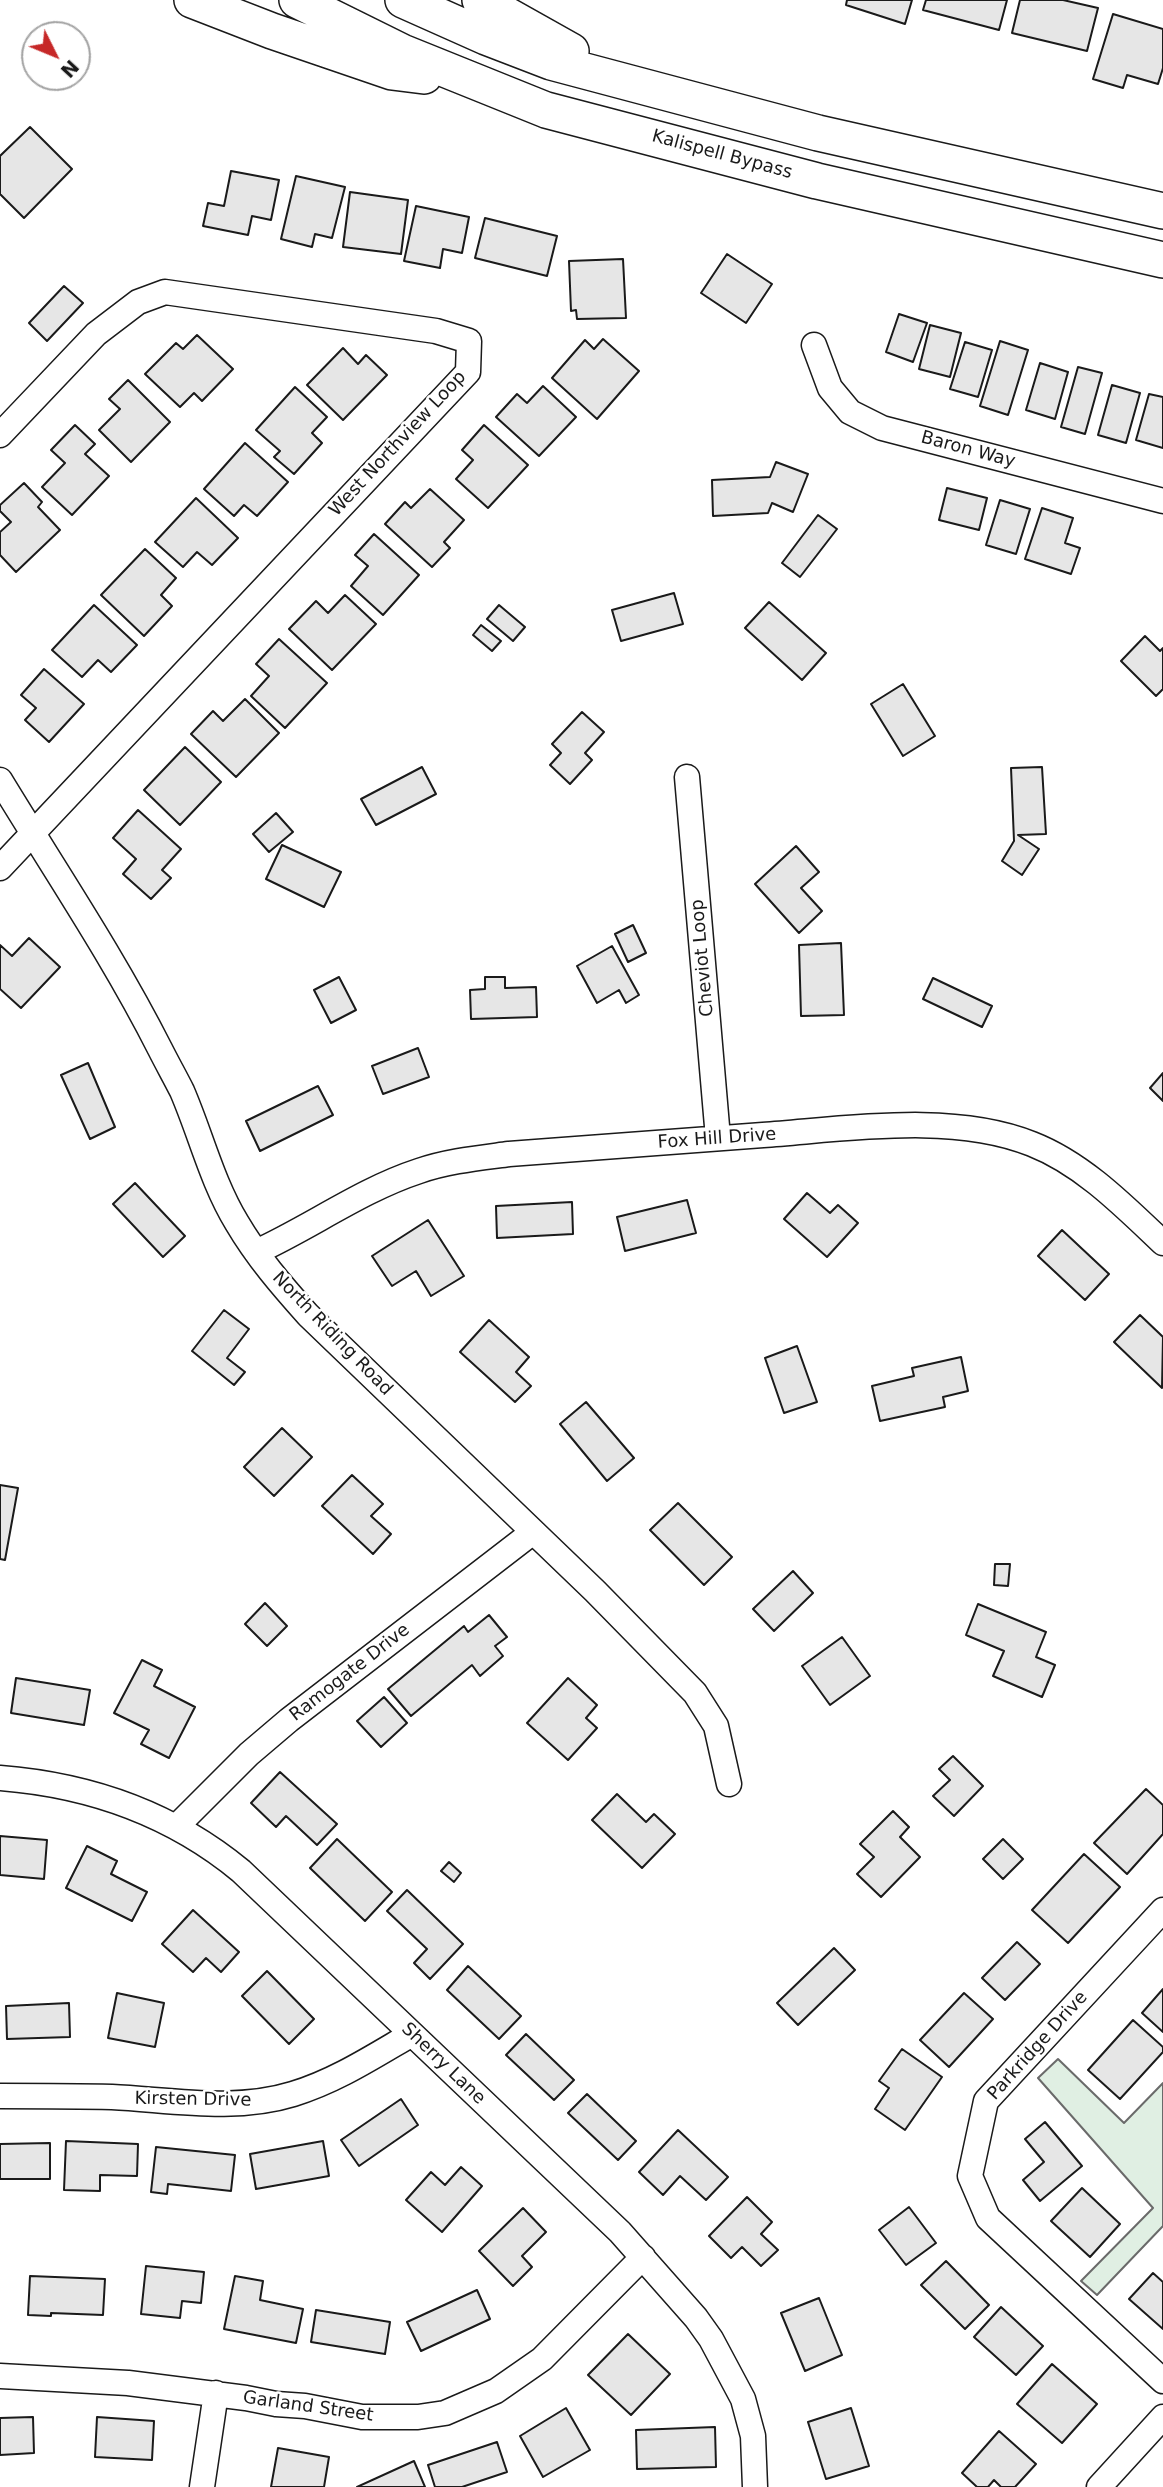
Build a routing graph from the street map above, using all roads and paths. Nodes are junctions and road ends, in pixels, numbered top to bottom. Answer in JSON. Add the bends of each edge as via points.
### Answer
{"nodes":[{"id":1,"x":192,"y":0,"type":"edge"},
{"id":2,"x":297,"y":0,"type":"edge"},
{"id":3,"x":402,"y":0,"type":"edge"},
{"id":4,"x":480,"y":0,"type":"edge"},
{"id":5,"x":626,"y":81,"type":"junction"},
{"id":6,"x":479,"y":84,"type":"junction"},
{"id":7,"x":1163,"y":211,"type":"edge"},
{"id":8,"x":1163,"y":260,"type":"edge"},
{"id":9,"x":814,"y":345,"type":"dead end"},
{"id":10,"x":0,"y":435,"type":"edge"},
{"id":11,"x":1163,"y":501,"type":"edge"},
{"id":12,"x":687,"y":777,"type":"dead end"},
{"id":13,"x":0,"y":780,"type":"edge"},
{"id":14,"x":32,"y":834,"type":"junction"},
{"id":15,"x":0,"y":868,"type":"edge"},
{"id":16,"x":718,"y":1139,"type":"junction"},
{"id":17,"x":1163,"y":1243,"type":"edge"},
{"id":18,"x":256,"y":1252,"type":"junction"},
{"id":19,"x":533,"y":1532,"type":"junction"},
{"id":20,"x":0,"y":1778,"type":"edge"},
{"id":21,"x":729,"y":1784,"type":"dead end"},
{"id":22,"x":176,"y":1827,"type":"junction"},
{"id":23,"x":1163,"y":1910,"type":"edge"},
{"id":24,"x":412,"y":2034,"type":"junction"},
{"id":25,"x":0,"y":2096,"type":"edge"},
{"id":26,"x":643,"y":2258,"type":"junction"},
{"id":27,"x":0,"y":2376,"type":"edge"},
{"id":28,"x":1163,"y":2381,"type":"edge"},
{"id":29,"x":216,"y":2393,"type":"junction"},
{"id":30,"x":1163,"y":2417,"type":"edge"},
{"id":31,"x":202,"y":2487,"type":"edge"},
{"id":32,"x":755,"y":2487,"type":"edge"},
{"id":33,"x":1099,"y":2487,"type":"edge"}],
"edges":[{"from":1,"to":6,"type":"highway","via":[[393,72]]},
{"from":2,"to":6,"type":"highway","name":"Kalispell Bypass"},
{"from":3,"to":5,"type":"highway","via":[[551,62]]},
{"from":4,"to":5,"type":"highway"},
{"from":5,"to":7,"type":"highway","via":[[818,133]]},
{"from":6,"to":8,"type":"highway","name":"Kalispell Bypass","via":[[546,110],[817,181]]},
{"from":9,"to":11,"type":"street","name":"Baron Way","via":[[830,388],[850,412],[882,428]]},
{"from":10,"to":14,"type":"street","name":"West Northview Loop","via":[[96,334],[138,302],[165,292],[436,331],[469,341],[468,372]]},
{"from":12,"to":16,"type":"street","name":"Cheviot Loop"},
{"from":13,"to":14,"type":"street","name":"North Riding Road"},
{"from":14,"to":15,"type":"street"},
{"from":14,"to":18,"type":"street","name":"North Riding Road","via":[[161,1051],[214,1177]]},
{"from":16,"to":17,"type":"street","name":"Fox Hill Drive","via":[[867,1127],[988,1131],[1054,1154],[1092,1180]]},
{"from":16,"to":18,"type":"street","name":"Fox Hill Drive","via":[[463,1160],[403,1177]]},
{"from":18,"to":19,"type":"street","name":"North Riding Road","via":[[308,1315]]},
{"from":19,"to":21,"type":"street","name":"North Riding Road","via":[[695,1693],[716,1726]]},
{"from":19,"to":22,"type":"street","name":"Ramogate Drive","via":[[289,1720]]},
{"from":20,"to":22,"type":"street","name":"Sherry Lane","via":[[61,1786],[113,1800]]},
{"from":22,"to":24,"type":"street","name":"Sherry Lane","via":[[241,1871]]},
{"from":23,"to":28,"type":"street","name":"Parkridge Drive","via":[[986,2101],[970,2176],[988,2218]]},
{"from":24,"to":25,"type":"street","name":"Kirsten Drive","via":[[337,2077],[270,2100]]},
{"from":24,"to":26,"type":"street","name":"Sherry Lane"},
{"from":26,"to":29,"type":"street","name":"Garland Street","via":[[542,2359],[496,2391],[445,2413],[362,2417]]},
{"from":26,"to":32,"type":"street","name":"Sherry Lane","via":[[712,2339],[735,2380],[754,2437]]},
{"from":27,"to":29,"type":"street","name":"Garland Street"},
{"from":29,"to":31,"type":"street"},
{"from":30,"to":33,"type":"street"}]}
